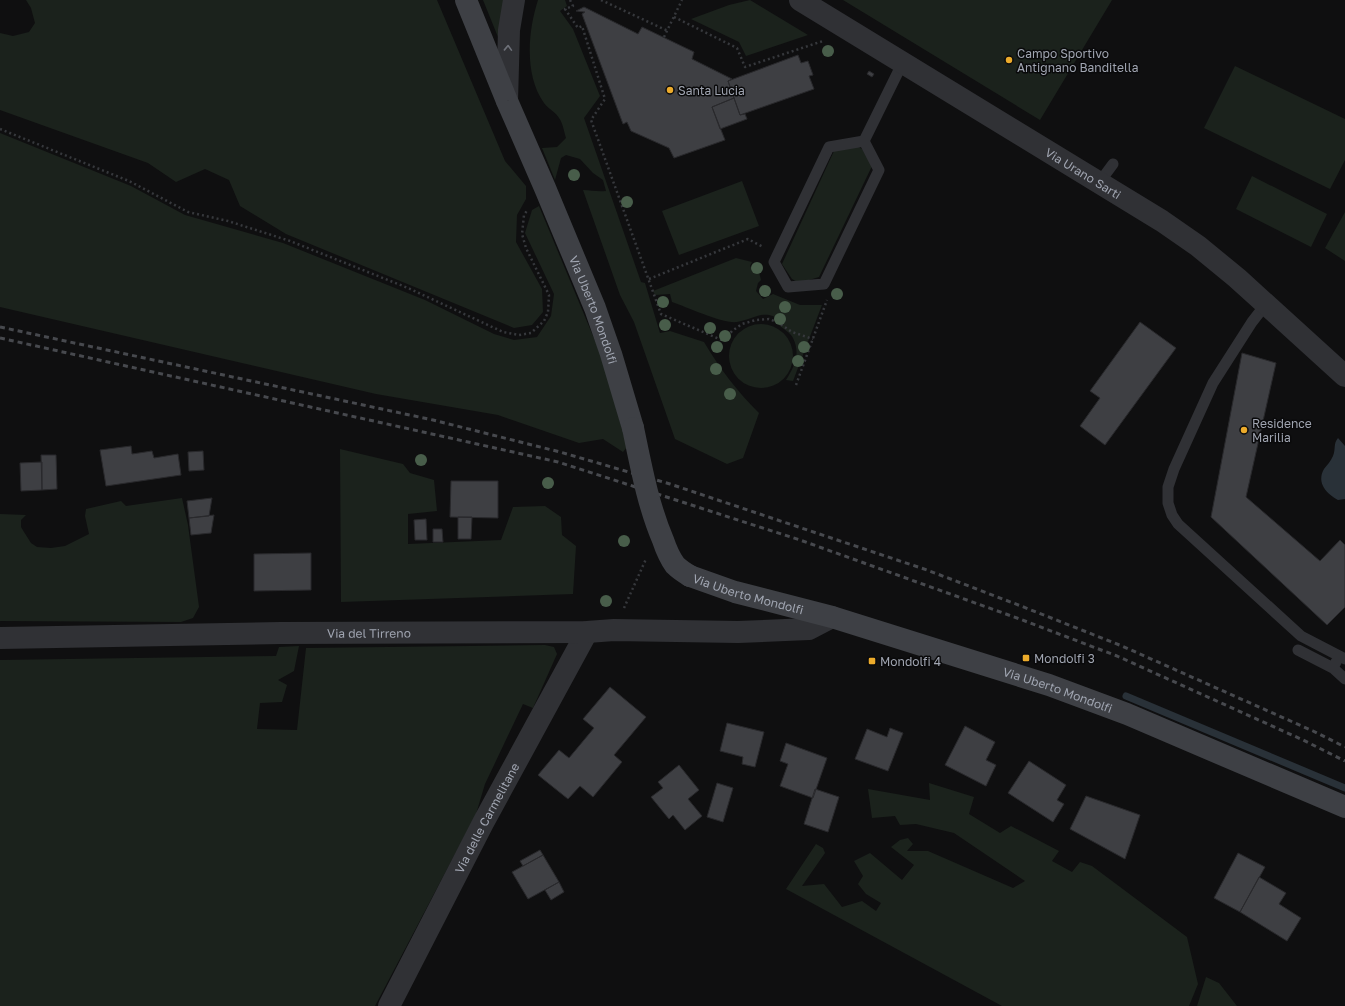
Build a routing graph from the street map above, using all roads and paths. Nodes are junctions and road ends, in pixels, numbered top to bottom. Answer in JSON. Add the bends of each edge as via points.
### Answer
{"nodes":[{"id":1,"x":466,"y":0,"type":"edge"},
{"id":2,"x":514,"y":0,"type":"edge"},
{"id":3,"x":570,"y":0,"type":"edge"},
{"id":4,"x":601,"y":0,"type":"edge"},
{"id":5,"x":682,"y":0,"type":"edge"},
{"id":6,"x":800,"y":0,"type":"edge"},
{"id":7,"x":674,"y":17,"type":"junction"},
{"id":8,"x":668,"y":31,"type":"junction"},
{"id":9,"x":664,"y":37,"type":"dead end"},
{"id":10,"x":825,"y":41,"type":"dead end"},
{"id":11,"x":902,"y":64,"type":"junction"},
{"id":12,"x":507,"y":101,"type":"junction"},
{"id":13,"x":0,"y":129,"type":"edge"},
{"id":14,"x":864,"y":141,"type":"junction"},
{"id":15,"x":1113,"y":164,"type":"dead end"},
{"id":16,"x":1099,"y":183,"type":"junction"},
{"id":17,"x":545,"y":188,"type":"junction"},
{"id":18,"x":777,"y":254,"type":"junction"},
{"id":19,"x":649,"y":279,"type":"junction"},
{"id":20,"x":824,"y":284,"type":"junction"},
{"id":21,"x":1266,"y":304,"type":"junction"},
{"id":22,"x":813,"y":339,"type":"junction"},
{"id":23,"x":1345,"y":376,"type":"edge"},
{"id":24,"x":796,"y":385,"type":"dead end"},
{"id":25,"x":658,"y":530,"type":"junction"},
{"id":26,"x":736,"y":592,"type":"junction"},
{"id":27,"x":832,"y":618,"type":"junction"},
{"id":28,"x":614,"y":630,"type":"junction"},
{"id":29,"x":587,"y":632,"type":"junction"},
{"id":30,"x":738,"y":632,"type":"junction"},
{"id":31,"x":0,"y":638,"type":"edge"},
{"id":32,"x":1298,"y":650,"type":"dead end"},
{"id":33,"x":1342,"y":657,"type":"edge"},
{"id":34,"x":1333,"y":668,"type":"junction"},
{"id":35,"x":1345,"y":679,"type":"edge"},
{"id":36,"x":1345,"y":807,"type":"edge"},
{"id":37,"x":389,"y":1006,"type":"edge"}],
"edges":[{"from":1,"to":12,"type":"main road","name":"Via Uberto Mondolfi"},
{"from":12,"to":2,"type":"street","one_way":true,"via":[[509,30]]},
{"from":3,"to":19,"type":"path","via":[[573,6],[565,9],[578,28],[582,26],[605,98],[590,120]]},
{"from":4,"to":8,"type":"path"},
{"from":5,"to":7,"type":"path"},
{"from":6,"to":11,"type":"street","name":"Via Urano Sarti"},
{"from":7,"to":8,"type":"path"},
{"from":7,"to":10,"type":"path","via":[[737,48],[746,67]]},
{"from":8,"to":9,"type":"path"},
{"from":11,"to":14,"type":"lane"},
{"from":11,"to":16,"type":"street","name":"Via Urano Sarti"},
{"from":12,"to":17,"type":"main road","name":"Via Uberto Mondolfi"},
{"from":13,"to":17,"type":"path","via":[[129,181],[188,212],[228,221],[290,241],[408,288],[503,332],[519,335],[531,333],[544,322],[548,312],[549,295],[526,248],[522,234],[524,215]]},
{"from":14,"to":18,"type":"lane","via":[[829,147]]},
{"from":14,"to":20,"type":"lane","via":[[879,170]]},
{"from":15,"to":16,"type":"lane"},
{"from":16,"to":21,"type":"street","name":"Via Urano Sarti","via":[[1198,246]]},
{"from":17,"to":25,"type":"main road","name":"Via Uberto Mondolfi","bridge":true,"via":[[595,308],[611,354],[633,428]]},
{"from":18,"to":19,"type":"path","via":[[748,239]]},
{"from":18,"to":20,"type":"lane","via":[[774,262],[788,287]]},
{"from":19,"to":22,"type":"path","via":[[662,314],[724,341],[742,324],[769,319],[792,332]]},
{"from":20,"to":22,"type":"path","via":[[829,293]]},
{"from":21,"to":23,"type":"street","name":"Via Urano Sarti"},
{"from":21,"to":33,"type":"lane","via":[[1213,383],[1174,469],[1168,487],[1168,503],[1178,524],[1301,636]]},
{"from":22,"to":24,"type":"path"},
{"from":25,"to":26,"type":"main road","name":"Via Uberto Mondolfi","bridge":true,"via":[[666,550],[682,572]]},
{"from":25,"to":28,"type":"path"},
{"from":26,"to":27,"type":"main road","name":"Via Uberto Mondolfi"},
{"from":26,"to":30,"type":"street","name":"Via del Tirreno","via":[[768,602],[771,613]]},
{"from":27,"to":30,"type":"street","name":"Via del Tirreno","via":[[809,629]]},
{"from":27,"to":36,"type":"main road","name":"Via Uberto Mondolfi","via":[[1021,675],[1078,695]]},
{"from":28,"to":29,"type":"street","name":"Via del Tirreno"},
{"from":28,"to":30,"type":"street","name":"Via del Tirreno"},
{"from":29,"to":31,"type":"street","name":"Via del Tirreno","via":[[288,633]]},
{"from":29,"to":37,"type":"street","name":"Via delle Carmelitane","via":[[483,823]]},
{"from":32,"to":34,"type":"lane"},
{"from":33,"to":34,"type":"lane"},
{"from":34,"to":35,"type":"lane"}]}
